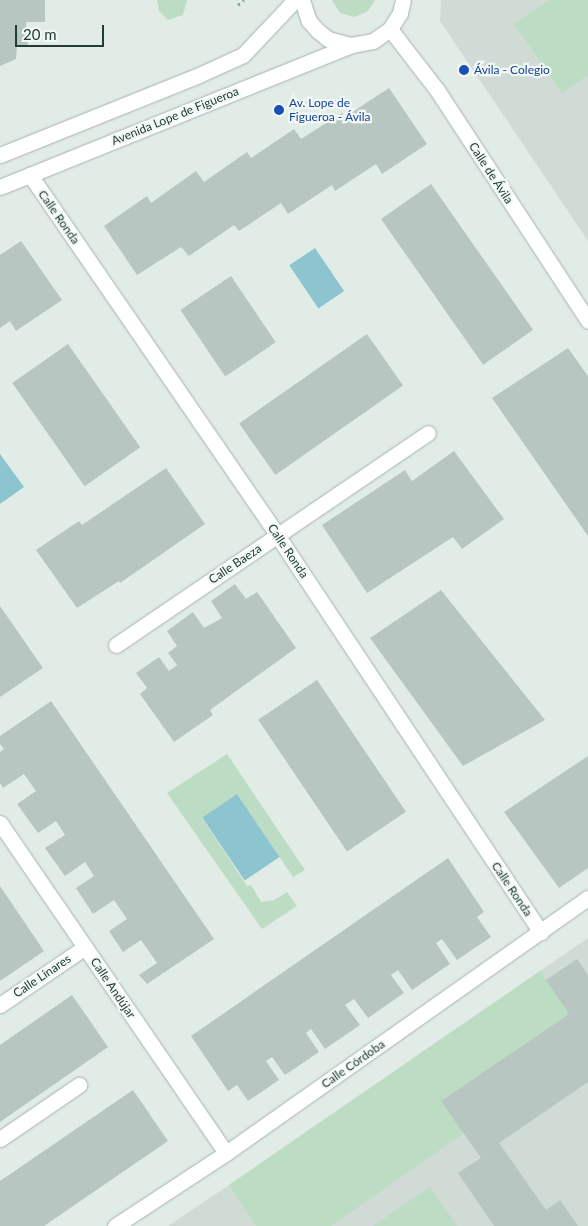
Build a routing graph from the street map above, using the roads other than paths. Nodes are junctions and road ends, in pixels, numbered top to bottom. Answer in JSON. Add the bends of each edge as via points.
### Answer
{"nodes":[{"id":1,"x":295,"y":0,"type":"edge"},
{"id":2,"x":302,"y":0,"type":"edge"},
{"id":3,"x":403,"y":0,"type":"edge"},
{"id":4,"x":390,"y":29,"type":"junction"},
{"id":5,"x":351,"y":45,"type":"junction"},
{"id":6,"x":0,"y":155,"type":"edge"},
{"id":7,"x":30,"y":175,"type":"junction"},
{"id":8,"x":0,"y":187,"type":"edge"},
{"id":9,"x":588,"y":321,"type":"edge"},
{"id":10,"x":428,"y":432,"type":"dead end"},
{"id":11,"x":277,"y":535,"type":"junction"},
{"id":12,"x":116,"y":646,"type":"dead end"},
{"id":13,"x":0,"y":823,"type":"edge"},
{"id":14,"x":588,"y":898,"type":"edge"},
{"id":15,"x":541,"y":932,"type":"junction"},
{"id":16,"x":85,"y":947,"type":"junction"},
{"id":17,"x":0,"y":1005,"type":"edge"},
{"id":18,"x":79,"y":1085,"type":"dead end"},
{"id":19,"x":0,"y":1139,"type":"edge"},
{"id":20,"x":226,"y":1153,"type":"junction"},
{"id":21,"x":115,"y":1226,"type":"edge"}],
"edges":[{"from":1,"to":6,"type":"street","via":[[243,55]]},
{"from":2,"to":5,"type":"street","via":[[310,22],[318,31],[328,39]]},
{"from":3,"to":4,"type":"street","via":[[400,13]]},
{"from":4,"to":5,"type":"street","name":"Avenida Lope de Figueroa","via":[[373,41]]},
{"from":4,"to":9,"type":"street","name":"Calle de Ávila","via":[[437,90]]},
{"from":5,"to":7,"type":"street","name":"Avenida Lope de Figueroa"},
{"from":7,"to":8,"type":"street","name":"Avenida Lope de Figueroa"},
{"from":7,"to":11,"type":"street","name":"Calle Ronda"},
{"from":10,"to":11,"type":"street","name":"Calle Baeza"},
{"from":11,"to":12,"type":"street","name":"Calle Baeza"},
{"from":11,"to":15,"type":"street","name":"Calle Ronda"},
{"from":13,"to":16,"type":"street","name":"Calle Andújar"},
{"from":14,"to":15,"type":"street","name":"Calle Córdoba"},
{"from":15,"to":20,"type":"street","name":"Calle Córdoba"},
{"from":16,"to":17,"type":"street","name":"Calle Linares"},
{"from":16,"to":20,"type":"street","name":"Calle Andújar"},
{"from":18,"to":19,"type":"street"},
{"from":20,"to":21,"type":"street","name":"Calle Córdoba"}]}
